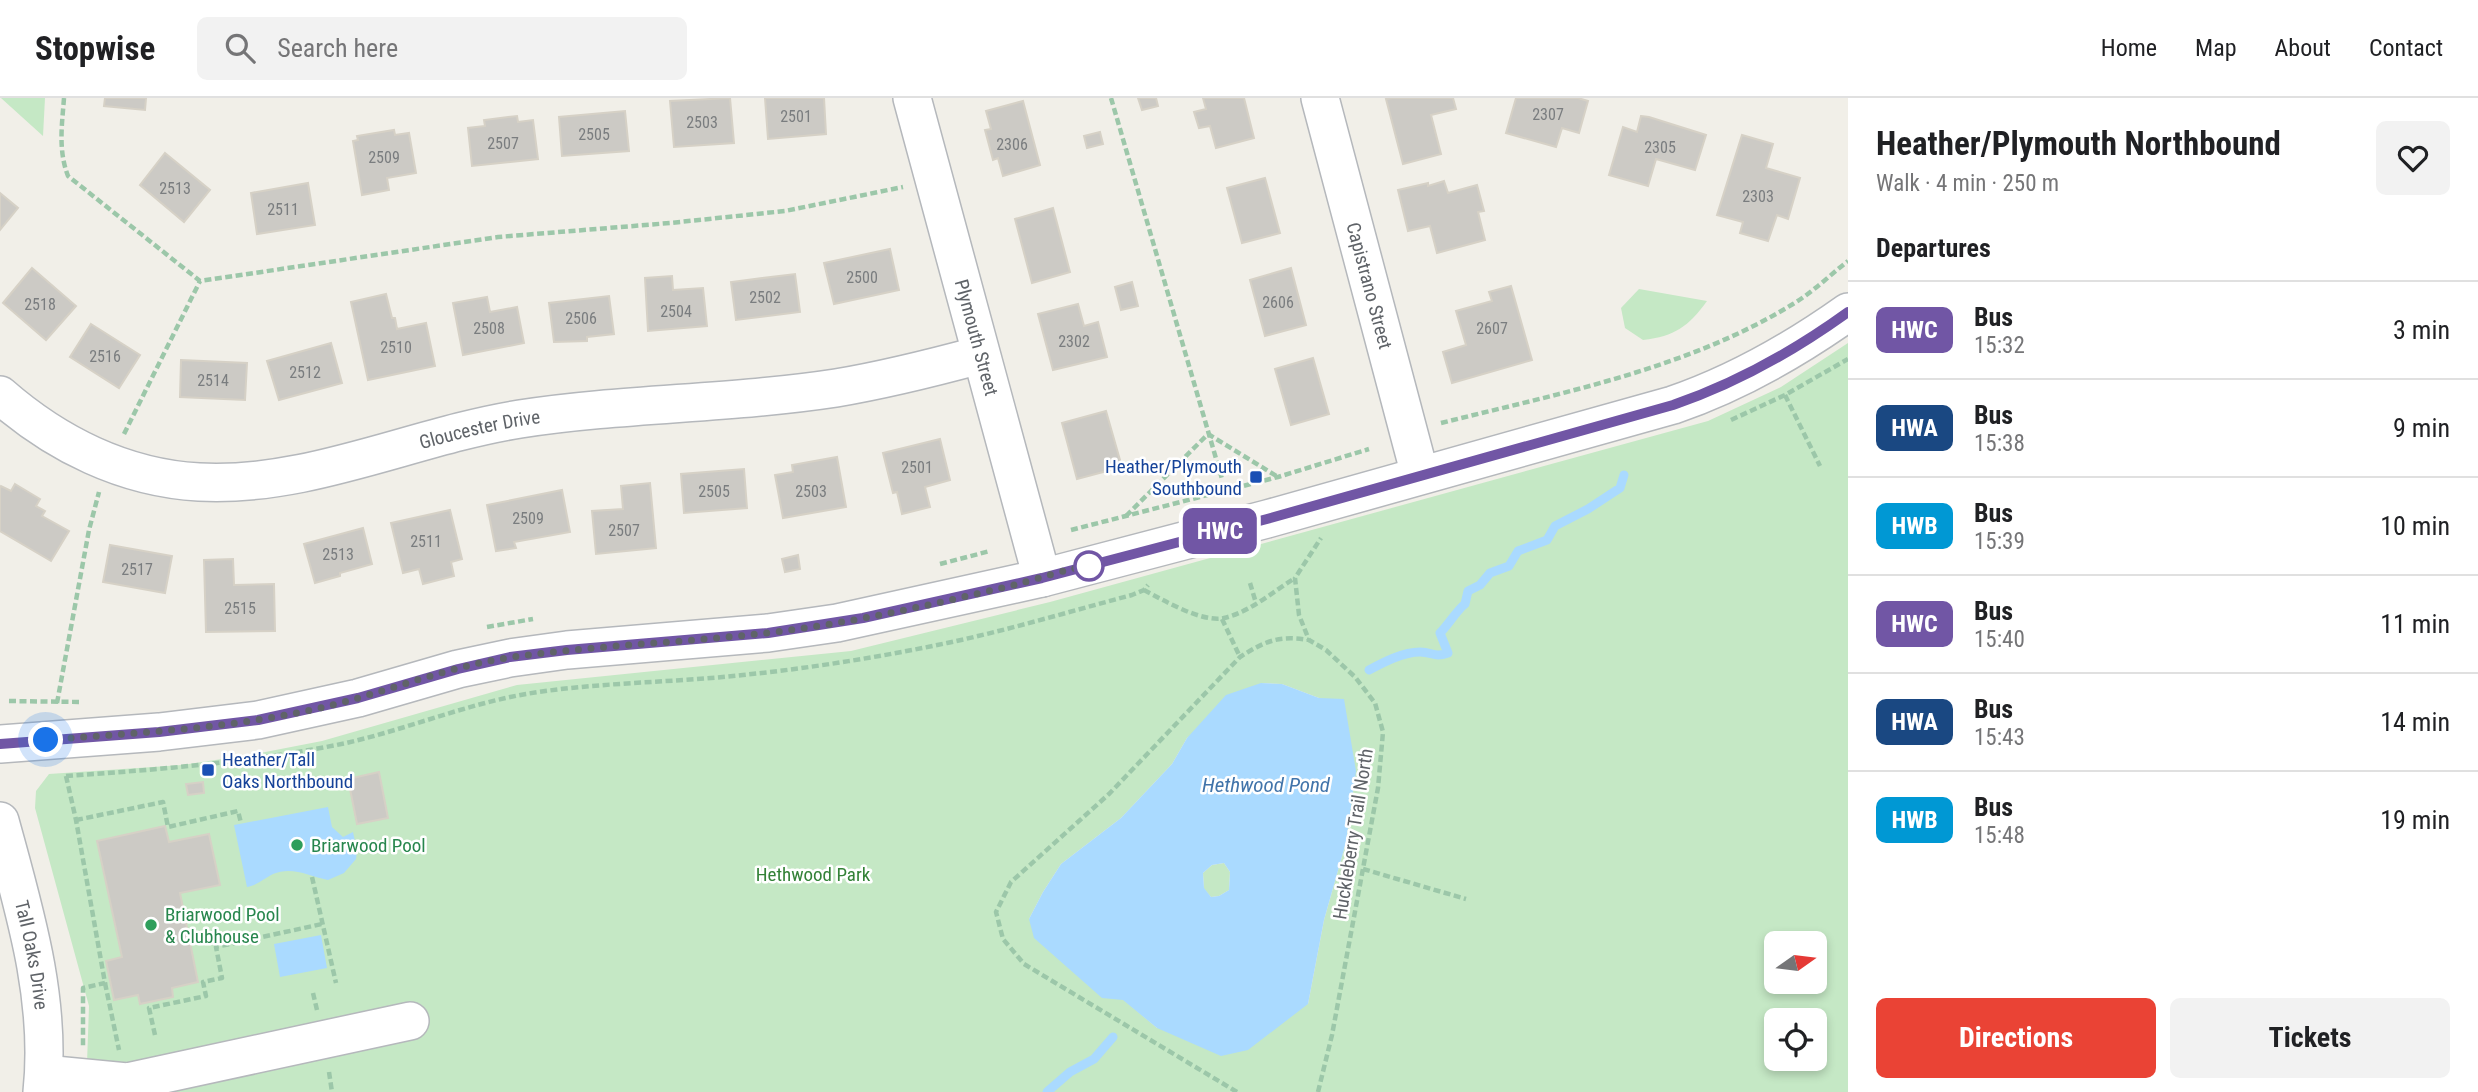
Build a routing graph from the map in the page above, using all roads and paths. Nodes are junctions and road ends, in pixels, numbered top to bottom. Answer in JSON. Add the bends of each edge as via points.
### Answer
{"nodes":[{"id":1,"x":64,"y":98,"type":"edge"},
{"id":2,"x":912,"y":98,"type":"edge"},
{"id":3,"x":1111,"y":98,"type":"edge"},
{"id":4,"x":1320,"y":98,"type":"edge"},
{"id":5,"x":912,"y":185,"type":"dead end"},
{"id":6,"x":1848,"y":261,"type":"edge"},
{"id":7,"x":200,"y":281,"type":"junction"},
{"id":8,"x":1848,"y":312,"type":"edge"},
{"id":9,"x":980,"y":355,"type":"junction"},
{"id":10,"x":0,"y":395,"type":"edge"},
{"id":11,"x":1785,"y":395,"type":"dead end"},
{"id":12,"x":1441,"y":423,"type":"dead end"},
{"id":13,"x":1208,"y":434,"type":"junction"},
{"id":14,"x":122,"y":440,"type":"dead end"},
{"id":15,"x":1369,"y":449,"type":"dead end"},
{"id":16,"x":1820,"y":466,"type":"dead end"},
{"id":17,"x":1420,"y":475,"type":"junction"},
{"id":18,"x":1278,"y":477,"type":"junction"},
{"id":19,"x":1222,"y":479,"type":"dead end"},
{"id":20,"x":99,"y":491,"type":"dead end"},
{"id":21,"x":1125,"y":516,"type":"junction"},
{"id":22,"x":1071,"y":530,"type":"dead end"},
{"id":23,"x":1323,"y":534,"type":"dead end"},
{"id":24,"x":1042,"y":578,"type":"junction"},
{"id":25,"x":1295,"y":578,"type":"junction"},
{"id":26,"x":1250,"y":583,"type":"dead end"},
{"id":27,"x":1256,"y":603,"type":"junction"},
{"id":28,"x":1222,"y":619,"type":"junction"},
{"id":29,"x":1308,"y":640,"type":"junction"},
{"id":30,"x":1240,"y":657,"type":"junction"},
{"id":31,"x":9,"y":701,"type":"dead end"},
{"id":32,"x":57,"y":703,"type":"junction"},
{"id":33,"x":57,"y":711,"type":"dead end"},
{"id":34,"x":0,"y":744,"type":"edge"},
{"id":35,"x":65,"y":766,"type":"dead end"},
{"id":36,"x":66,"y":776,"type":"junction"},
{"id":37,"x":76,"y":820,"type":"junction"},
{"id":38,"x":0,"y":821,"type":"edge"},
{"id":39,"x":242,"y":824,"type":"dead end"},
{"id":40,"x":1363,"y":869,"type":"junction"},
{"id":41,"x":312,"y":877,"type":"dead end"},
{"id":42,"x":1466,"y":899,"type":"dead end"},
{"id":43,"x":322,"y":924,"type":"junction"},
{"id":44,"x":104,"y":983,"type":"junction"},
{"id":45,"x":336,"y":983,"type":"dead end"},
{"id":46,"x":410,"y":1021,"type":"dead end"},
{"id":47,"x":155,"y":1035,"type":"dead end"},
{"id":48,"x":83,"y":1048,"type":"dead end"},
{"id":49,"x":124,"y":1076,"type":"edge"},
{"id":50,"x":43,"y":1083,"type":"edge"},
{"id":51,"x":1237,"y":1092,"type":"edge"},
{"id":52,"x":1318,"y":1092,"type":"edge"}],
"edges":[{"from":1,"to":7,"type":"path","via":[[61,144],[68,176]]},
{"from":2,"to":9,"type":"street","name":"Plymouth Street"},
{"from":3,"to":13,"type":"path"},
{"from":4,"to":17,"type":"street","name":"Capistrano Street"},
{"from":5,"to":7,"type":"path","via":[[785,211],[498,237]]},
{"from":6,"to":12,"type":"path","via":[[1795,303],[1707,349],[1604,383]]},
{"from":7,"to":14,"type":"path"},
{"from":8,"to":17,"type":"street","via":[[1767,364],[1700,396]]},
{"from":9,"to":10,"type":"street","name":"Gloucester Drive","via":[[835,388],[518,419],[451,432],[313,471],[240,482],[163,477],[110,463],[63,442]]},
{"from":9,"to":24,"type":"street","name":"Plymouth Street"},
{"from":11,"to":16,"type":"path"},
{"from":13,"to":18,"type":"path"},
{"from":13,"to":19,"type":"path"},
{"from":13,"to":21,"type":"path"},
{"from":15,"to":18,"type":"path"},
{"from":17,"to":24,"type":"street"},
{"from":18,"to":21,"type":"path"},
{"from":20,"to":32,"type":"path"},
{"from":21,"to":22,"type":"path"},
{"from":23,"to":25,"type":"path"},
{"from":24,"to":34,"type":"street","via":[[809,627],[510,657],[345,702],[258,720]]},
{"from":25,"to":27,"type":"path"},
{"from":25,"to":29,"type":"path","via":[[1299,615]]},
{"from":26,"to":27,"type":"path"},
{"from":27,"to":28,"type":"path"},
{"from":28,"to":30,"type":"path"},
{"from":28,"to":36,"type":"path","via":[[1182,611],[1144,590],[950,642],[867,658],[742,675],[527,694],[327,747],[178,769]]},
{"from":29,"to":30,"type":"path","via":[[1274,639]]},
{"from":29,"to":40,"type":"path","name":"Huckleberry Trail North","via":[[1355,677],[1375,703],[1382,733],[1378,788]]},
{"from":30,"to":51,"type":"path","via":[[1109,794],[1011,882],[996,912],[1003,939],[1024,964]]},
{"from":31,"to":32,"type":"path"},
{"from":32,"to":33,"type":"path"},
{"from":35,"to":36,"type":"path"},
{"from":36,"to":37,"type":"path"},
{"from":37,"to":39,"type":"path","via":[[163,802],[168,827],[238,811]]},
{"from":37,"to":44,"type":"path"},
{"from":38,"to":50,"type":"street","name":"Tall Oaks Drive","via":[[32,942],[41,1000]]},
{"from":40,"to":42,"type":"path"},
{"from":40,"to":52,"type":"path","name":"Huckleberry Trail North"},
{"from":41,"to":43,"type":"path"},
{"from":43,"to":45,"type":"path"},
{"from":43,"to":47,"type":"path","via":[[216,947],[222,978],[203,982],[206,996],[149,1008]]},
{"from":44,"to":48,"type":"path","via":[[83,988]]},
{"from":44,"to":49,"type":"path"},
{"from":46,"to":49,"type":"street"},
{"from":49,"to":50,"type":"street"}]}
